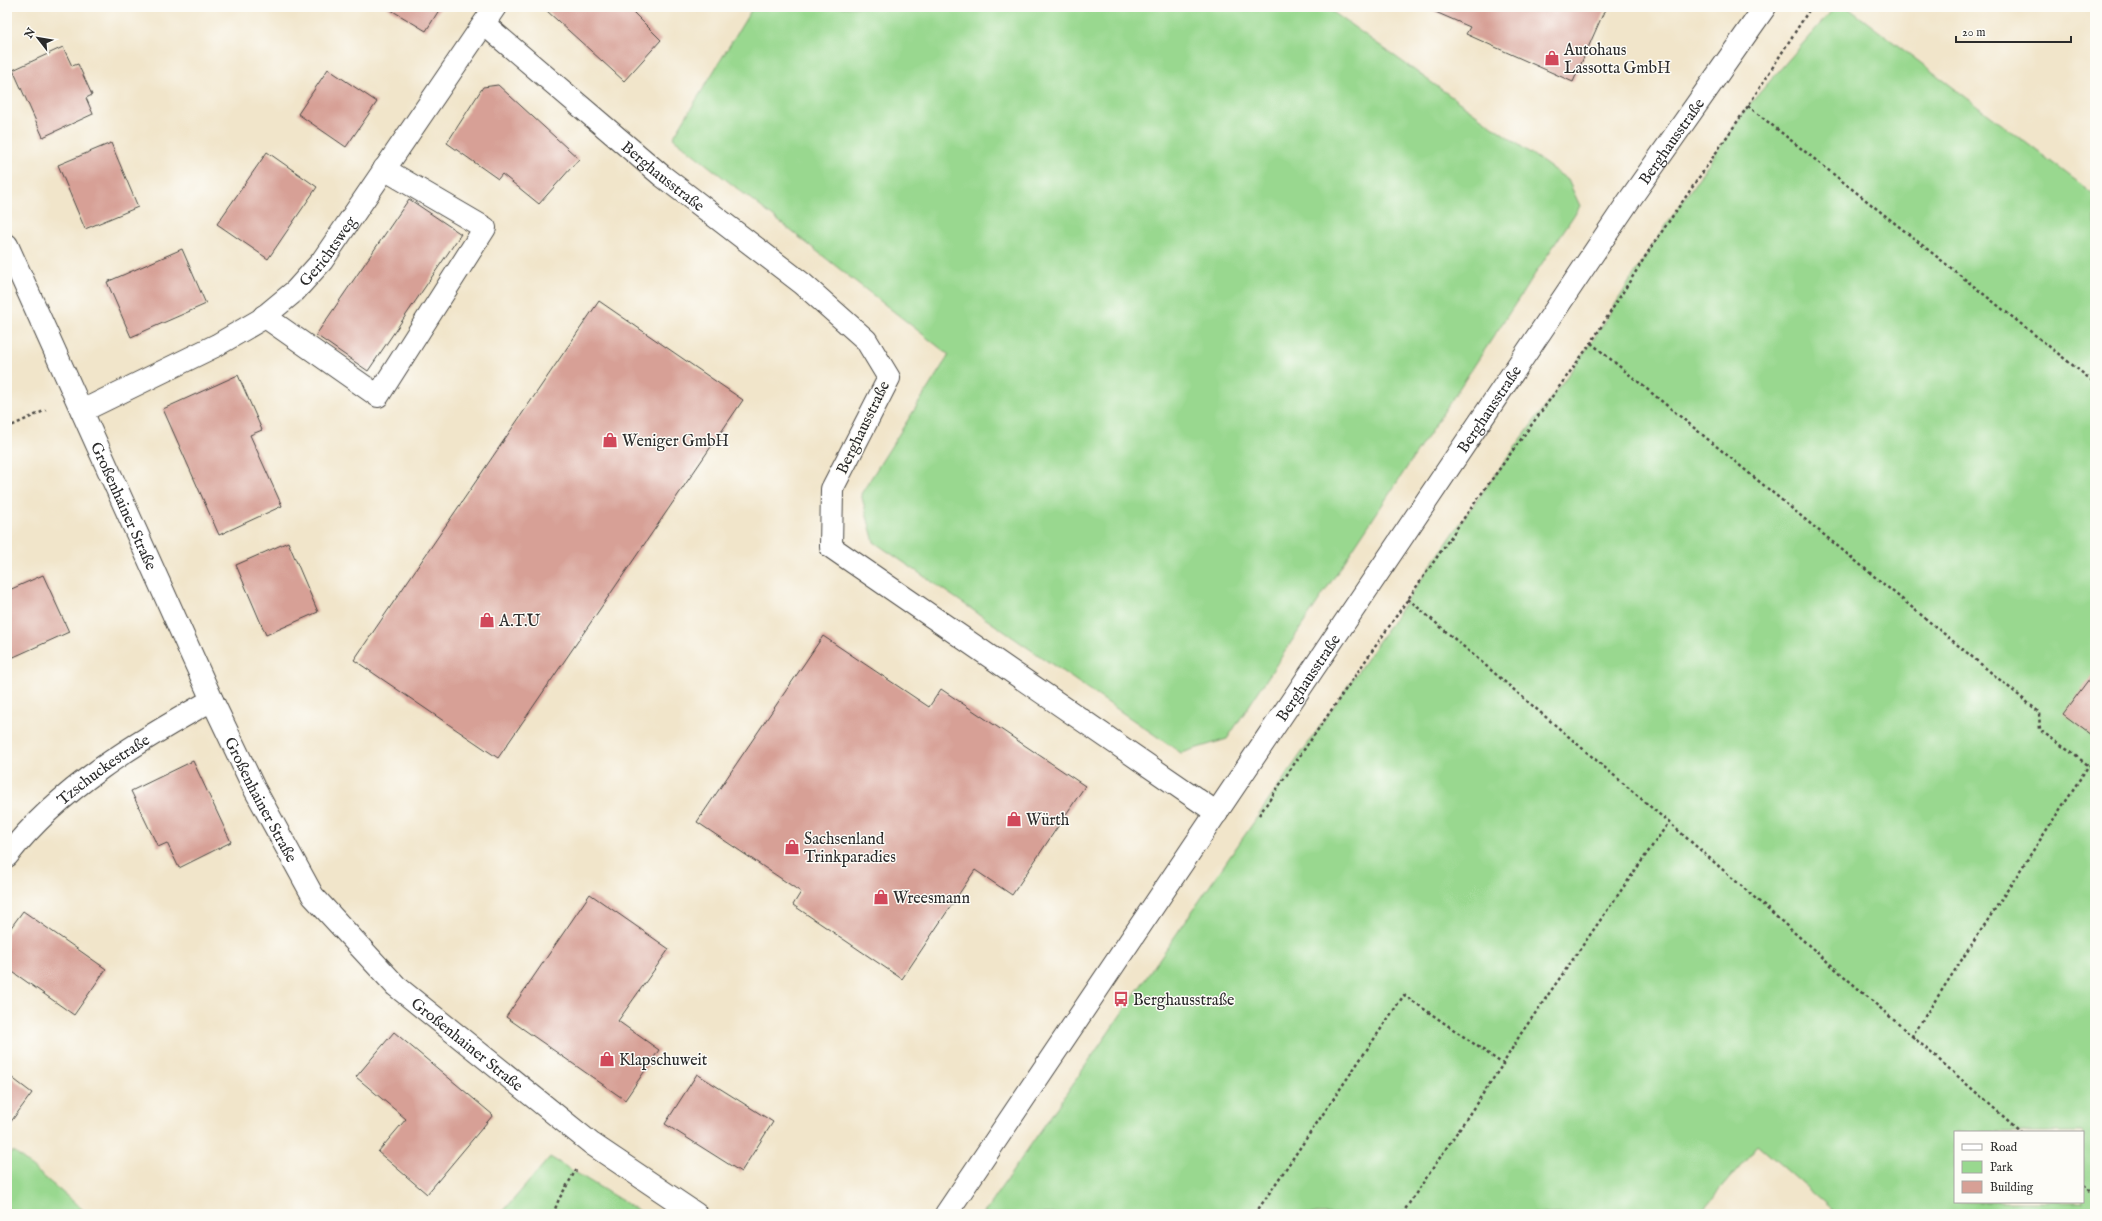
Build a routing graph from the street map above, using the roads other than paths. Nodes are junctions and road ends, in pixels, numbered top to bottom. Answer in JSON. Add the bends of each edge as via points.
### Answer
{"nodes":[{"id":1,"x":1765,"y":7,"type":"edge"},
{"id":2,"x":489,"y":15,"type":"edge"},
{"id":3,"x":384,"y":169,"type":"junction"},
{"id":4,"x":7,"y":245,"type":"edge"},
{"id":5,"x":264,"y":316,"type":"junction"},
{"id":6,"x":79,"y":404,"type":"junction"},
{"id":7,"x":212,"y":700,"type":"junction"},
{"id":8,"x":1216,"y":813,"type":"junction"},
{"id":9,"x":7,"y":856,"type":"edge"},
{"id":10,"x":696,"y":1214,"type":"edge"},
{"id":11,"x":946,"y":1214,"type":"edge"}],
"edges":[{"from":1,"to":8,"type":"street","name":"Berghausstraße","via":[[1628,202]]},
{"from":2,"to":3,"type":"street","name":"Gerichtsweg"},
{"from":2,"to":8,"type":"street","name":"Berghausstraße","via":[[661,175],[803,284],[866,340],[889,378],[832,489],[831,547]]},
{"from":3,"to":5,"type":"street","name":"Gerichtsweg","via":[[322,261],[295,291]]},
{"from":3,"to":5,"type":"street","via":[[485,228],[378,396]]},
{"from":4,"to":6,"type":"street","name":"Großenhainer Straße"},
{"from":5,"to":6,"type":"street","name":"Gerichtsweg","via":[[217,345]]},
{"from":6,"to":7,"type":"street","name":"Großenhainer Straße"},
{"from":7,"to":9,"type":"street","name":"Tzschuckestraße","via":[[157,732],[67,794],[24,835]]},
{"from":7,"to":10,"type":"street","name":"Großenhainer Straße","via":[[254,788],[313,896],[396,986],[592,1144]]},
{"from":8,"to":11,"type":"street","name":"Berghausstraße"}]}
